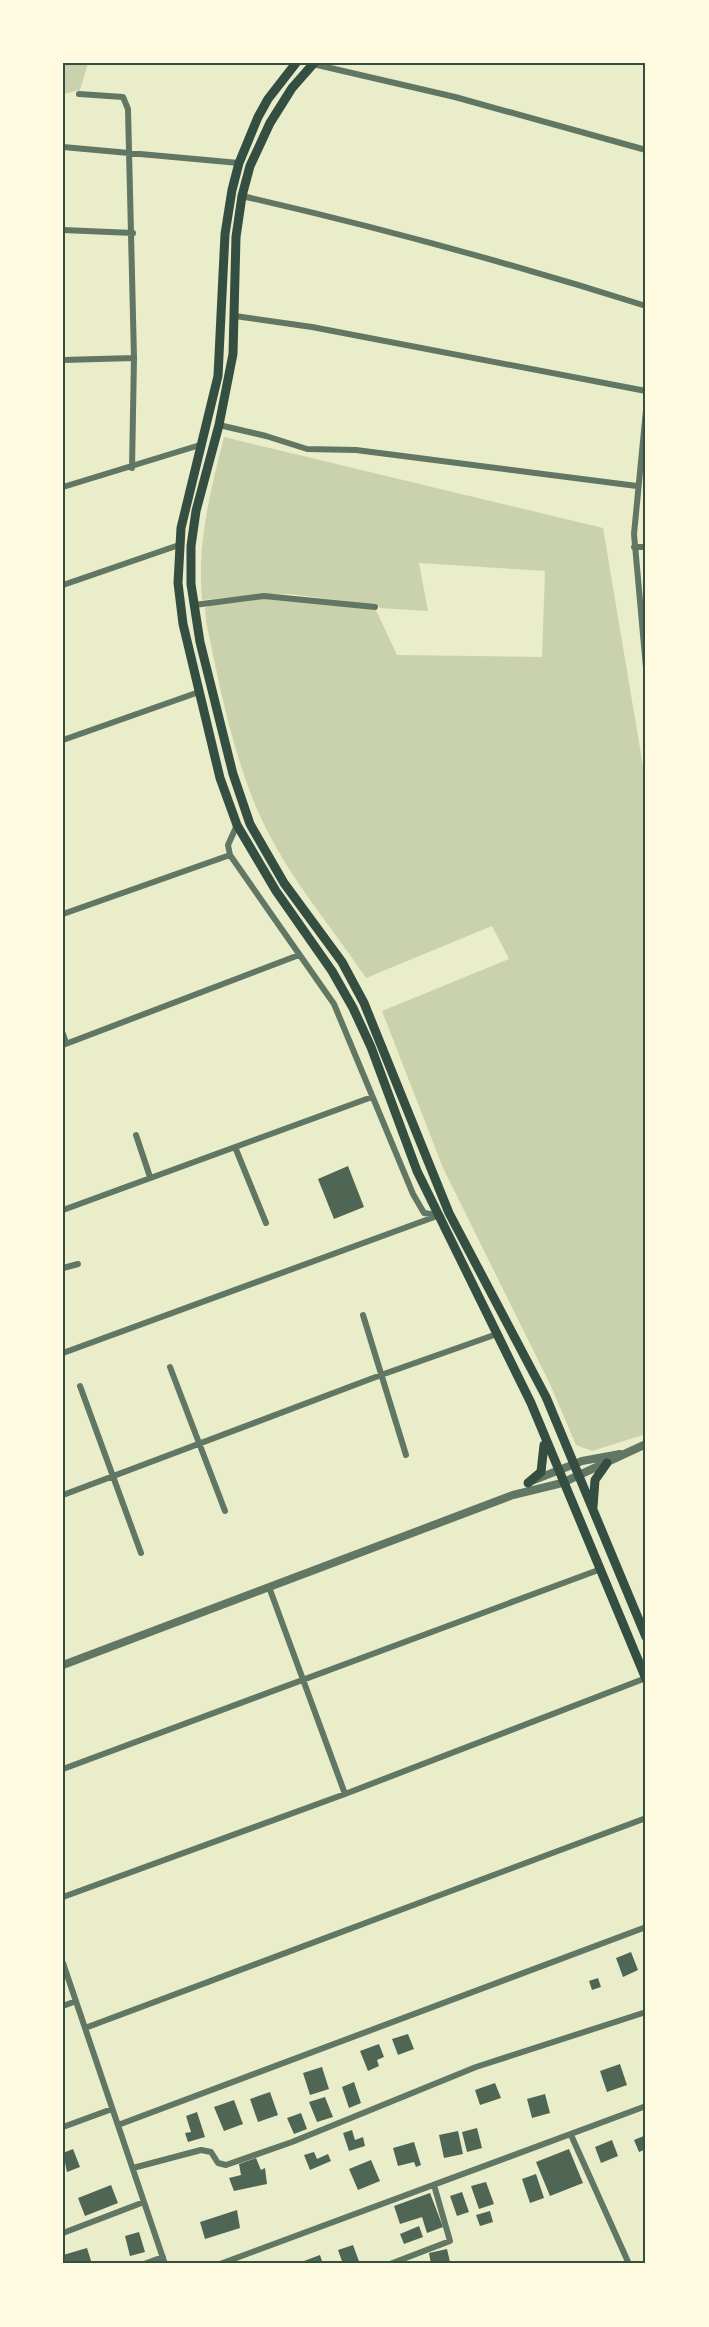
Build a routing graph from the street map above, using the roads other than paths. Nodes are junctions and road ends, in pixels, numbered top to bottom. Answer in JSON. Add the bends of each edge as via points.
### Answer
{"nodes":[{"id":1,"x":296,"y":63,"type":"edge"},
{"id":2,"x":314,"y":64,"type":"edge"},
{"id":3,"x":79,"y":94,"type":"dead end"},
{"id":4,"x":63,"y":147,"type":"edge"},
{"id":5,"x":646,"y":150,"type":"edge"},
{"id":6,"x":130,"y":152,"type":"junction"},
{"id":7,"x":239,"y":163,"type":"junction"},
{"id":8,"x":242,"y":195,"type":"junction"},
{"id":9,"x":63,"y":230,"type":"edge"},
{"id":10,"x":133,"y":233,"type":"junction"},
{"id":11,"x":646,"y":306,"type":"edge"},
{"id":12,"x":235,"y":316,"type":"junction"},
{"id":13,"x":134,"y":358,"type":"junction"},
{"id":14,"x":63,"y":360,"type":"edge"},
{"id":15,"x":646,"y":391,"type":"edge"},
{"id":16,"x":646,"y":410,"type":"edge"},
{"id":17,"x":219,"y":425,"type":"junction"},
{"id":18,"x":201,"y":445,"type":"junction"},
{"id":19,"x":132,"y":468,"type":"junction"},
{"id":20,"x":637,"y":486,"type":"junction"},
{"id":21,"x":63,"y":488,"type":"edge"},
{"id":22,"x":179,"y":544,"type":"junction"},
{"id":23,"x":634,"y":547,"type":"junction"},
{"id":24,"x":646,"y":547,"type":"edge"},
{"id":25,"x":63,"y":585,"type":"edge"},
{"id":26,"x":194,"y":605,"type":"junction"},
{"id":27,"x":375,"y":607,"type":"dead end"},
{"id":28,"x":646,"y":668,"type":"edge"},
{"id":29,"x":199,"y":692,"type":"junction"},
{"id":30,"x":63,"y":740,"type":"edge"},
{"id":31,"x":237,"y":825,"type":"junction"},
{"id":32,"x":230,"y":855,"type":"junction"},
{"id":33,"x":63,"y":914,"type":"edge"},
{"id":34,"x":299,"y":955,"type":"junction"},
{"id":35,"x":63,"y":1034,"type":"edge"},
{"id":36,"x":65,"y":1044,"type":"edge"},
{"id":37,"x":372,"y":1097,"type":"junction"},
{"id":38,"x":136,"y":1135,"type":"dead end"},
{"id":39,"x":235,"y":1147,"type":"junction"},
{"id":40,"x":150,"y":1177,"type":"junction"},
{"id":41,"x":63,"y":1210,"type":"edge"},
{"id":42,"x":437,"y":1215,"type":"junction"},
{"id":43,"x":266,"y":1223,"type":"dead end"},
{"id":44,"x":78,"y":1264,"type":"dead end"},
{"id":45,"x":63,"y":1268,"type":"edge"},
{"id":46,"x":363,"y":1315,"type":"dead end"},
{"id":47,"x":497,"y":1334,"type":"junction"},
{"id":48,"x":63,"y":1353,"type":"edge"},
{"id":49,"x":170,"y":1367,"type":"dead end"},
{"id":50,"x":381,"y":1375,"type":"junction"},
{"id":51,"x":80,"y":1386,"type":"dead end"},
{"id":52,"x":543,"y":1433,"type":"junction"},
{"id":53,"x":201,"y":1443,"type":"junction"},
{"id":54,"x":646,"y":1444,"type":"edge"},
{"id":55,"x":624,"y":1453,"type":"junction"},
{"id":56,"x":406,"y":1455,"type":"dead end"},
{"id":57,"x":607,"y":1463,"type":"junction"},
{"id":58,"x":572,"y":1464,"type":"junction"},
{"id":59,"x":558,"y":1471,"type":"junction"},
{"id":60,"x":578,"y":1476,"type":"junction"},
{"id":61,"x":113,"y":1477,"type":"junction"},
{"id":62,"x":528,"y":1483,"type":"junction"},
{"id":63,"x":562,"y":1483,"type":"junction"},
{"id":64,"x":513,"y":1495,"type":"junction"},
{"id":65,"x":63,"y":1496,"type":"edge"},
{"id":66,"x":593,"y":1509,"type":"junction"},
{"id":67,"x":225,"y":1511,"type":"dead end"},
{"id":68,"x":141,"y":1553,"type":"dead end"},
{"id":69,"x":601,"y":1569,"type":"junction"},
{"id":70,"x":269,"y":1587,"type":"junction"},
{"id":71,"x":646,"y":1637,"type":"edge"},
{"id":72,"x":63,"y":1665,"type":"edge"},
{"id":73,"x":304,"y":1678,"type":"junction"},
{"id":74,"x":646,"y":1678,"type":"edge"},
{"id":75,"x":63,"y":1768,"type":"edge"},
{"id":76,"x":345,"y":1794,"type":"junction"},
{"id":77,"x":646,"y":1818,"type":"edge"},
{"id":78,"x":63,"y":1897,"type":"edge"},
{"id":79,"x":646,"y":1927,"type":"edge"},
{"id":80,"x":63,"y":1963,"type":"edge"},
{"id":81,"x":76,"y":2001,"type":"junction"},
{"id":82,"x":63,"y":2006,"type":"edge"},
{"id":83,"x":646,"y":2012,"type":"edge"},
{"id":84,"x":85,"y":2028,"type":"junction"},
{"id":85,"x":646,"y":2106,"type":"edge"},
{"id":86,"x":112,"y":2109,"type":"junction"},
{"id":87,"x":118,"y":2126,"type":"junction"},
{"id":88,"x":63,"y":2127,"type":"edge"},
{"id":89,"x":571,"y":2135,"type":"junction"},
{"id":90,"x":133,"y":2168,"type":"junction"},
{"id":91,"x":434,"y":2185,"type":"junction"},
{"id":92,"x":144,"y":2202,"type":"junction"},
{"id":93,"x":63,"y":2234,"type":"edge"},
{"id":94,"x":163,"y":2257,"type":"junction"},
{"id":95,"x":144,"y":2264,"type":"edge"},
{"id":96,"x":165,"y":2264,"type":"edge"},
{"id":97,"x":220,"y":2264,"type":"edge"},
{"id":98,"x":390,"y":2264,"type":"edge"},
{"id":99,"x":629,"y":2264,"type":"edge"}],
"edges":[{"from":1,"to":7,"type":"main road","via":[[268,99]]},
{"from":2,"to":5,"type":"street","via":[[455,97]]},
{"from":2,"to":8,"type":"main road","via":[[292,88],[270,123],[250,166]]},
{"from":3,"to":6,"type":"street","via":[[123,97],[128,109]]},
{"from":4,"to":6,"type":"street"},
{"from":6,"to":7,"type":"street"},
{"from":6,"to":10,"type":"street"},
{"from":7,"to":18,"type":"main road","via":[[225,234],[218,376]]},
{"from":8,"to":11,"type":"street","via":[[452,249]]},
{"from":8,"to":12,"type":"main road","via":[[236,237]]},
{"from":9,"to":10,"type":"street"},
{"from":10,"to":13,"type":"street"},
{"from":12,"to":15,"type":"street","via":[[312,327]]},
{"from":12,"to":17,"type":"main road","via":[[230,377]]},
{"from":13,"to":14,"type":"street"},
{"from":13,"to":19,"type":"street"},
{"from":16,"to":20,"type":"street"},
{"from":17,"to":20,"type":"street","via":[[307,449],[370,452]]},
{"from":17,"to":26,"type":"main road","via":[[193,532],[190,564]]},
{"from":18,"to":19,"type":"street"},
{"from":18,"to":22,"type":"main road"},
{"from":19,"to":21,"type":"street"},
{"from":20,"to":23,"type":"street"},
{"from":22,"to":25,"type":"street"},
{"from":22,"to":29,"type":"main road","via":[[180,605]]},
{"from":23,"to":24,"type":"street"},
{"from":23,"to":28,"type":"street"},
{"from":26,"to":27,"type":"street","via":[[264,596]]},
{"from":26,"to":58,"type":"main road","via":[[233,774],[250,824],[284,883],[342,962],[364,1003],[449,1213],[546,1397]]},
{"from":29,"to":30,"type":"street"},
{"from":29,"to":31,"type":"main road","via":[[220,778]]},
{"from":31,"to":32,"type":"street","via":[[228,845]]},
{"from":31,"to":42,"type":"main road","via":[[353,1008]]},
{"from":32,"to":33,"type":"street"},
{"from":32,"to":34,"type":"street"},
{"from":34,"to":36,"type":"street"},
{"from":34,"to":37,"type":"street","via":[[334,1004]]},
{"from":35,"to":36,"type":"street"},
{"from":37,"to":39,"type":"street"},
{"from":37,"to":42,"type":"street","via":[[413,1194],[424,1213]]},
{"from":38,"to":40,"type":"street"},
{"from":39,"to":40,"type":"street"},
{"from":39,"to":43,"type":"street"},
{"from":40,"to":41,"type":"street"},
{"from":42,"to":47,"type":"main road"},
{"from":42,"to":48,"type":"street"},
{"from":44,"to":45,"type":"street"},
{"from":46,"to":50,"type":"street"},
{"from":47,"to":50,"type":"street"},
{"from":47,"to":52,"type":"main road"},
{"from":49,"to":53,"type":"street"},
{"from":50,"to":53,"type":"street"},
{"from":50,"to":56,"type":"street"},
{"from":51,"to":61,"type":"street"},
{"from":52,"to":59,"type":"main road"},
{"from":52,"to":62,"type":"main road","via":[[543,1467]]},
{"from":53,"to":61,"type":"street"},
{"from":53,"to":67,"type":"street"},
{"from":54,"to":55,"type":"street"},
{"from":55,"to":57,"type":"street"},
{"from":55,"to":58,"type":"street"},
{"from":57,"to":60,"type":"street"},
{"from":57,"to":66,"type":"main road","via":[[595,1480]]},
{"from":58,"to":59,"type":"street"},
{"from":58,"to":60,"type":"main road"},
{"from":59,"to":62,"type":"street"},
{"from":59,"to":63,"type":"main road"},
{"from":60,"to":63,"type":"street"},
{"from":60,"to":66,"type":"main road"},
{"from":61,"to":65,"type":"street"},
{"from":61,"to":68,"type":"street"},
{"from":62,"to":64,"type":"street"},
{"from":63,"to":64,"type":"street"},
{"from":63,"to":69,"type":"main road"},
{"from":64,"to":70,"type":"street"},
{"from":66,"to":71,"type":"main road"},
{"from":69,"to":73,"type":"street"},
{"from":69,"to":74,"type":"main road"},
{"from":70,"to":72,"type":"street"},
{"from":70,"to":73,"type":"street"},
{"from":73,"to":75,"type":"street"},
{"from":73,"to":76,"type":"street"},
{"from":74,"to":76,"type":"street"},
{"from":76,"to":78,"type":"street"},
{"from":77,"to":84,"type":"street"},
{"from":79,"to":87,"type":"street"},
{"from":80,"to":81,"type":"street"},
{"from":81,"to":82,"type":"street"},
{"from":81,"to":84,"type":"street"},
{"from":83,"to":90,"type":"street","via":[[476,2067],[226,2165],[218,2163],[211,2152],[201,2150]]},
{"from":84,"to":86,"type":"street"},
{"from":85,"to":89,"type":"street"},
{"from":86,"to":87,"type":"street"},
{"from":86,"to":88,"type":"street"},
{"from":87,"to":90,"type":"street"},
{"from":89,"to":91,"type":"street"},
{"from":89,"to":99,"type":"street"},
{"from":90,"to":92,"type":"street"},
{"from":91,"to":97,"type":"street"},
{"from":91,"to":98,"type":"street","via":[[450,2241]]},
{"from":92,"to":93,"type":"street"},
{"from":92,"to":94,"type":"street"},
{"from":94,"to":95,"type":"street"},
{"from":94,"to":96,"type":"street"}]}
